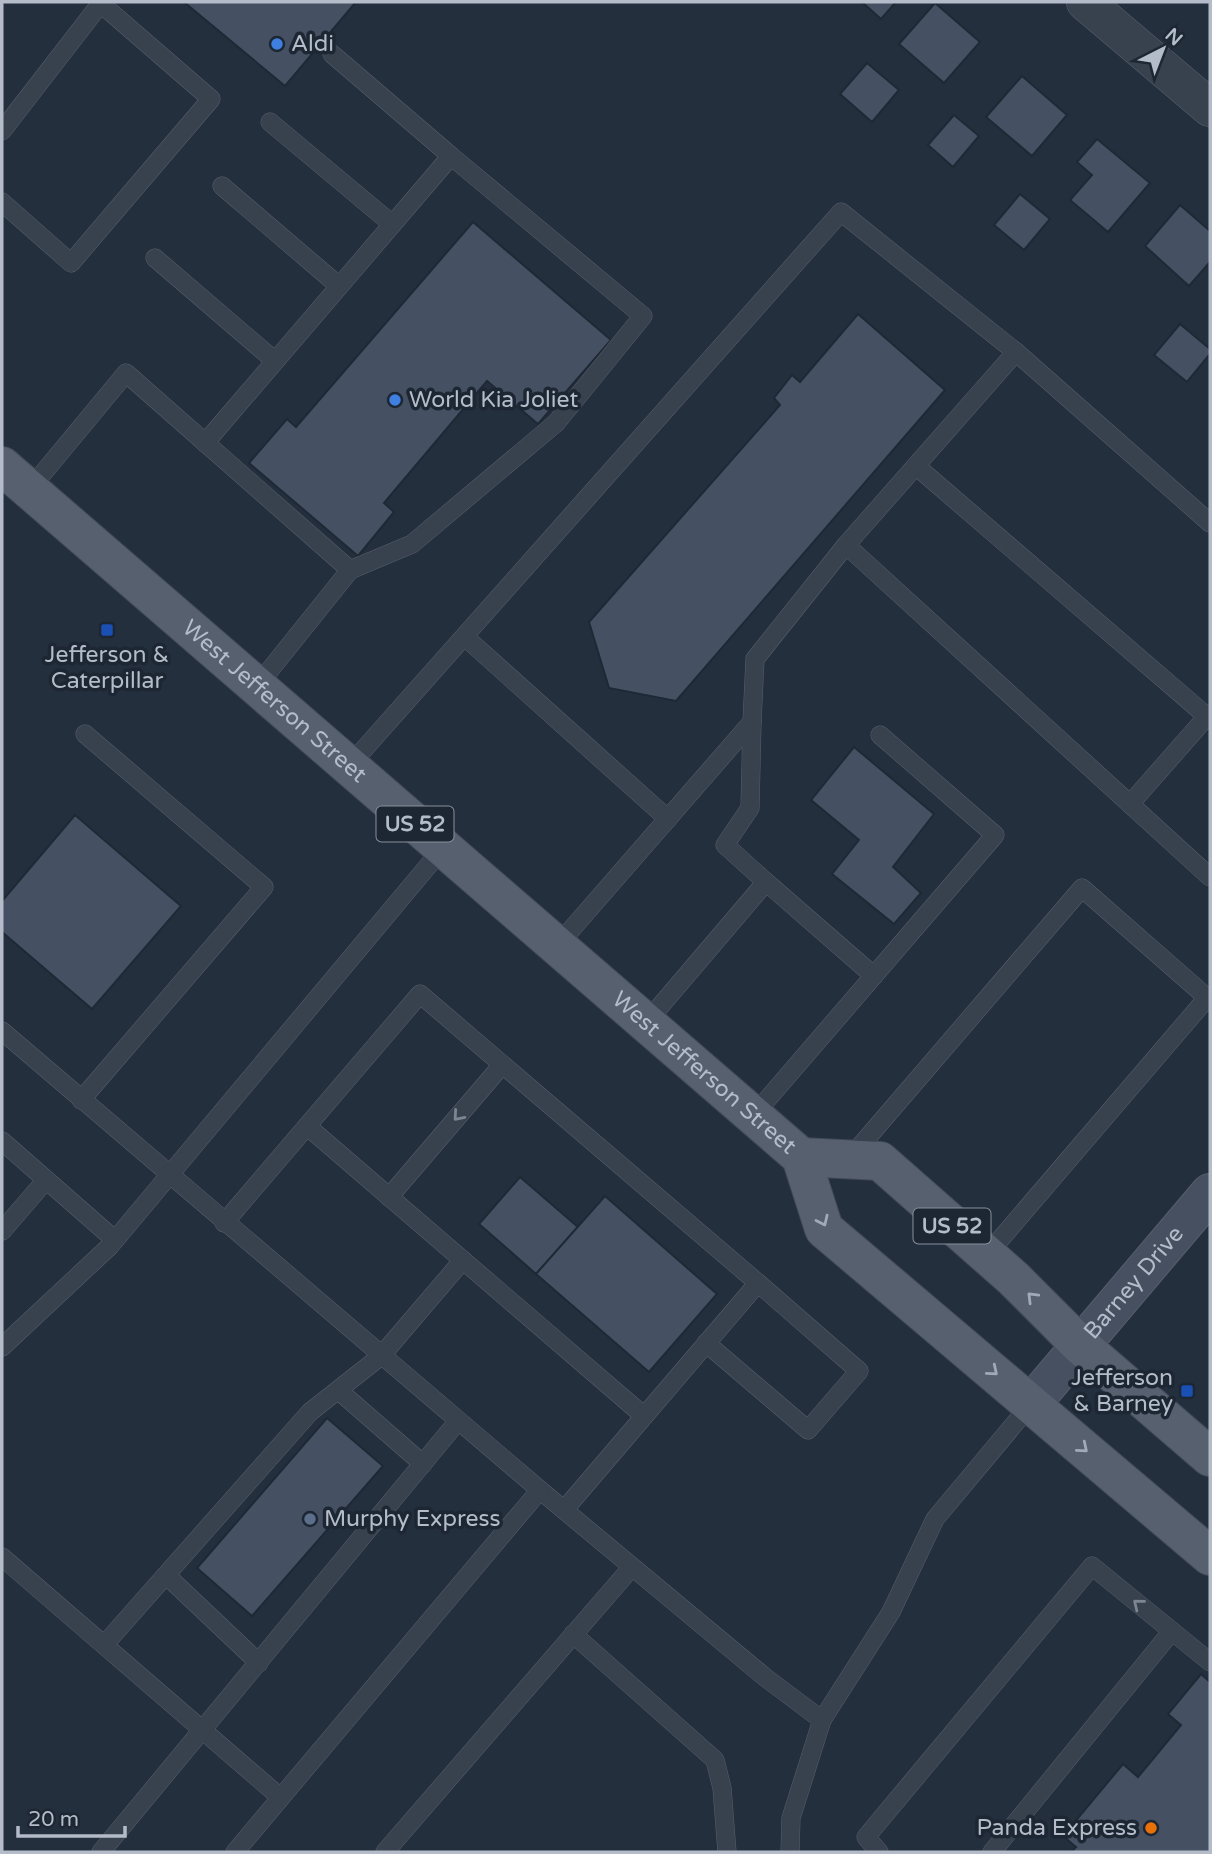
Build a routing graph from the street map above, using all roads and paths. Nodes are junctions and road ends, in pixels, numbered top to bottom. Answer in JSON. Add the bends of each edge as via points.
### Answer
{"nodes":[{"id":1,"x":1085,"y":2,"type":"edge"},
{"id":2,"x":100,"y":3,"type":"edge"},
{"id":3,"x":331,"y":54,"type":"dead end"},
{"id":4,"x":1210,"y":108,"type":"edge"},
{"id":5,"x":270,"y":122,"type":"dead end"},
{"id":6,"x":2,"y":131,"type":"edge"},
{"id":7,"x":451,"y":156,"type":"junction"},
{"id":8,"x":222,"y":186,"type":"dead end"},
{"id":9,"x":2,"y":202,"type":"edge"},
{"id":10,"x":393,"y":224,"type":"junction"},
{"id":11,"x":155,"y":258,"type":"dead end"},
{"id":12,"x":339,"y":286,"type":"junction"},
{"id":13,"x":1016,"y":352,"type":"junction"},
{"id":14,"x":275,"y":361,"type":"junction"},
{"id":15,"x":205,"y":443,"type":"junction"},
{"id":16,"x":916,"y":466,"type":"junction"},
{"id":17,"x":11,"y":479,"type":"edge"},
{"id":18,"x":1210,"y":523,"type":"edge"},
{"id":19,"x":846,"y":545,"type":"junction"},
{"id":20,"x":350,"y":570,"type":"junction"},
{"id":21,"x":465,"y":637,"type":"junction"},
{"id":22,"x":257,"y":686,"type":"junction"},
{"id":23,"x":1209,"y":716,"type":"edge"},
{"id":24,"x":752,"y":722,"type":"junction"},
{"id":25,"x":85,"y":734,"type":"dead end"},
{"id":26,"x":880,"y":735,"type":"dead end"},
{"id":27,"x":349,"y":766,"type":"junction"},
{"id":28,"x":1130,"y":804,"type":"junction"},
{"id":29,"x":668,"y":819,"type":"junction"},
{"id":30,"x":443,"y":848,"type":"junction"},
{"id":31,"x":1210,"y":877,"type":"edge"},
{"id":32,"x":766,"y":882,"type":"junction"},
{"id":33,"x":556,"y":947,"type":"junction"},
{"id":34,"x":874,"y":975,"type":"junction"},
{"id":35,"x":1209,"y":999,"type":"edge"},
{"id":36,"x":645,"y":1024,"type":"junction"},
{"id":37,"x":2,"y":1031,"type":"edge"},
{"id":38,"x":502,"y":1065,"type":"junction"},
{"id":39,"x":81,"y":1100,"type":"junction"},
{"id":40,"x":752,"y":1116,"type":"junction"},
{"id":41,"x":307,"y":1126,"type":"junction"},
{"id":42,"x":2,"y":1141,"type":"edge"},
{"id":43,"x":801,"y":1157,"type":"junction"},
{"id":44,"x":848,"y":1160,"type":"junction"},
{"id":45,"x":168,"y":1175,"type":"junction"},
{"id":46,"x":46,"y":1180,"type":"junction"},
{"id":47,"x":1210,"y":1194,"type":"edge"},
{"id":48,"x":389,"y":1197,"type":"junction"},
{"id":49,"x":224,"y":1223,"type":"junction"},
{"id":50,"x":2,"y":1230,"type":"edge"},
{"id":51,"x":115,"y":1240,"type":"junction"},
{"id":52,"x":986,"y":1256,"type":"junction"},
{"id":53,"x":463,"y":1260,"type":"junction"},
{"id":54,"x":758,"y":1283,"type":"junction"},
{"id":55,"x":706,"y":1343,"type":"junction"},
{"id":56,"x":1080,"y":1345,"type":"junction"},
{"id":57,"x":2,"y":1347,"type":"edge"},
{"id":58,"x":381,"y":1356,"type":"junction"},
{"id":59,"x":338,"y":1390,"type":"junction"},
{"id":60,"x":1031,"y":1404,"type":"junction"},
{"id":61,"x":644,"y":1416,"type":"junction"},
{"id":62,"x":458,"y":1421,"type":"junction"},
{"id":63,"x":1210,"y":1457,"type":"edge"},
{"id":64,"x":423,"y":1464,"type":"junction"},
{"id":65,"x":540,"y":1490,"type":"junction"},
{"id":66,"x":564,"y":1510,"type":"junction"},
{"id":67,"x":1210,"y":1556,"type":"edge"},
{"id":68,"x":2,"y":1557,"type":"edge"},
{"id":69,"x":632,"y":1567,"type":"junction"},
{"id":70,"x":166,"y":1575,"type":"junction"},
{"id":71,"x":1172,"y":1631,"type":"junction"},
{"id":72,"x":573,"y":1634,"type":"junction"},
{"id":73,"x":104,"y":1645,"type":"junction"},
{"id":74,"x":1210,"y":1662,"type":"edge"},
{"id":75,"x":259,"y":1664,"type":"junction"},
{"id":76,"x":822,"y":1720,"type":"junction"},
{"id":77,"x":204,"y":1731,"type":"junction"},
{"id":78,"x":280,"y":1797,"type":"junction"},
{"id":79,"x":101,"y":1852,"type":"edge"},
{"id":80,"x":235,"y":1852,"type":"edge"},
{"id":81,"x":385,"y":1852,"type":"edge"},
{"id":82,"x":727,"y":1852,"type":"edge"},
{"id":83,"x":790,"y":1852,"type":"edge"},
{"id":84,"x":879,"y":1852,"type":"edge"},
{"id":85,"x":992,"y":1852,"type":"edge"}],
"edges":[{"from":1,"to":4,"type":"street"},
{"from":2,"to":6,"type":"lane"},
{"from":2,"to":9,"type":"lane","via":[[212,99],[71,263]]},
{"from":3,"to":7,"type":"lane"},
{"from":5,"to":10,"type":"lane"},
{"from":7,"to":10,"type":"lane"},
{"from":7,"to":20,"type":"lane","via":[[643,316],[556,423],[412,544]]},
{"from":8,"to":12,"type":"lane"},
{"from":10,"to":12,"type":"lane"},
{"from":11,"to":14,"type":"lane"},
{"from":12,"to":14,"type":"lane"},
{"from":13,"to":16,"type":"lane"},
{"from":13,"to":18,"type":"lane"},
{"from":13,"to":21,"type":"lane","via":[[841,212]]},
{"from":14,"to":15,"type":"lane"},
{"from":15,"to":17,"type":"lane","via":[[126,373]]},
{"from":15,"to":20,"type":"lane"},
{"from":16,"to":19,"type":"lane"},
{"from":16,"to":23,"type":"lane"},
{"from":17,"to":22,"type":"main road","name":"West Jefferson Street","number":"US 52"},
{"from":19,"to":24,"type":"lane","via":[[755,659]]},
{"from":19,"to":28,"type":"lane"},
{"from":20,"to":22,"type":"lane"},
{"from":21,"to":27,"type":"lane"},
{"from":21,"to":29,"type":"lane"},
{"from":22,"to":27,"type":"main road","name":"West Jefferson Street","number":"US 52"},
{"from":23,"to":28,"type":"lane"},
{"from":24,"to":29,"type":"lane"},
{"from":24,"to":32,"type":"lane","via":[[750,808],[725,845]]},
{"from":25,"to":39,"type":"lane","via":[[264,887]]},
{"from":26,"to":34,"type":"lane","via":[[995,835]]},
{"from":27,"to":30,"type":"main road","name":"West Jefferson Street","number":"US 52"},
{"from":28,"to":31,"type":"lane"},
{"from":29,"to":33,"type":"lane"},
{"from":30,"to":33,"type":"main road","name":"West Jefferson Street","number":"US 52"},
{"from":30,"to":45,"type":"lane"},
{"from":32,"to":34,"type":"lane"},
{"from":32,"to":36,"type":"lane"},
{"from":33,"to":36,"type":"main road","name":"West Jefferson Street","number":"US 52"},
{"from":34,"to":40,"type":"lane"},
{"from":35,"to":44,"type":"lane","via":[[1082,888]]},
{"from":35,"to":52,"type":"lane"},
{"from":36,"to":40,"type":"main road","name":"West Jefferson Street","number":"US 52"},
{"from":37,"to":39,"type":"lane"},
{"from":38,"to":41,"type":"lane","via":[[420,994]]},
{"from":38,"to":48,"type":"lane","one_way":true},
{"from":38,"to":54,"type":"lane"},
{"from":39,"to":45,"type":"lane"},
{"from":40,"to":43,"type":"main road","name":"West Jefferson Street","number":"US 52"},
{"from":41,"to":48,"type":"lane"},
{"from":41,"to":49,"type":"lane"},
{"from":42,"to":46,"type":"lane"},
{"from":43,"to":44,"type":"main road","name":"West Jefferson Street","number":"US 52"},
{"from":43,"to":60,"type":"main road","name":"West Jefferson Street","one_way":true,"via":[[824,1229]]},
{"from":44,"to":52,"type":"main road","name":"West Jefferson Street","number":"US 52","via":[[880,1161]]},
{"from":45,"to":49,"type":"lane"},
{"from":45,"to":51,"type":"lane"},
{"from":46,"to":50,"type":"lane"},
{"from":46,"to":51,"type":"lane"},
{"from":47,"to":56,"type":"street","name":"Barney Drive"},
{"from":48,"to":53,"type":"lane"},
{"from":49,"to":58,"type":"lane"},
{"from":51,"to":57,"type":"lane"},
{"from":56,"to":52,"type":"main road","name":"West Jefferson Street","number":"US 52","one_way":true},
{"from":53,"to":58,"type":"lane"},
{"from":53,"to":61,"type":"lane"},
{"from":54,"to":55,"type":"lane"},
{"from":54,"to":55,"type":"lane","via":[[859,1371],[807,1430]]},
{"from":55,"to":61,"type":"lane"},
{"from":56,"to":60,"type":"street","name":"Barney Drive"},
{"from":56,"to":63,"type":"main road","name":"West Jefferson Street","number":"US 52"},
{"from":58,"to":59,"type":"lane"},
{"from":58,"to":62,"type":"lane"},
{"from":59,"to":64,"type":"lane"},
{"from":59,"to":70,"type":"lane","via":[[310,1412]]},
{"from":60,"to":67,"type":"main road","name":"West Jefferson Street","one_way":true},
{"from":60,"to":76,"type":"lane","via":[[934,1519],[891,1612]]},
{"from":61,"to":66,"type":"lane"},
{"from":62,"to":64,"type":"lane"},
{"from":62,"to":65,"type":"lane"},
{"from":64,"to":75,"type":"lane"},
{"from":65,"to":66,"type":"lane"},
{"from":65,"to":78,"type":"lane"},
{"from":66,"to":69,"type":"lane"},
{"from":68,"to":73,"type":"lane"},
{"from":69,"to":72,"type":"lane"},
{"from":69,"to":76,"type":"lane"},
{"from":70,"to":73,"type":"lane"},
{"from":70,"to":75,"type":"lane"},
{"from":71,"to":74,"type":"lane"},
{"from":71,"to":84,"type":"lane","one_way":true,"via":[[1092,1566],[866,1837]]},
{"from":71,"to":85,"type":"lane"},
{"from":72,"to":81,"type":"lane"},
{"from":72,"to":82,"type":"lane","via":[[715,1760]]},
{"from":73,"to":77,"type":"lane"},
{"from":75,"to":77,"type":"lane"},
{"from":76,"to":83,"type":"lane","via":[[791,1818]]},
{"from":77,"to":78,"type":"lane"},
{"from":77,"to":79,"type":"lane"},
{"from":78,"to":80,"type":"lane"}]}
